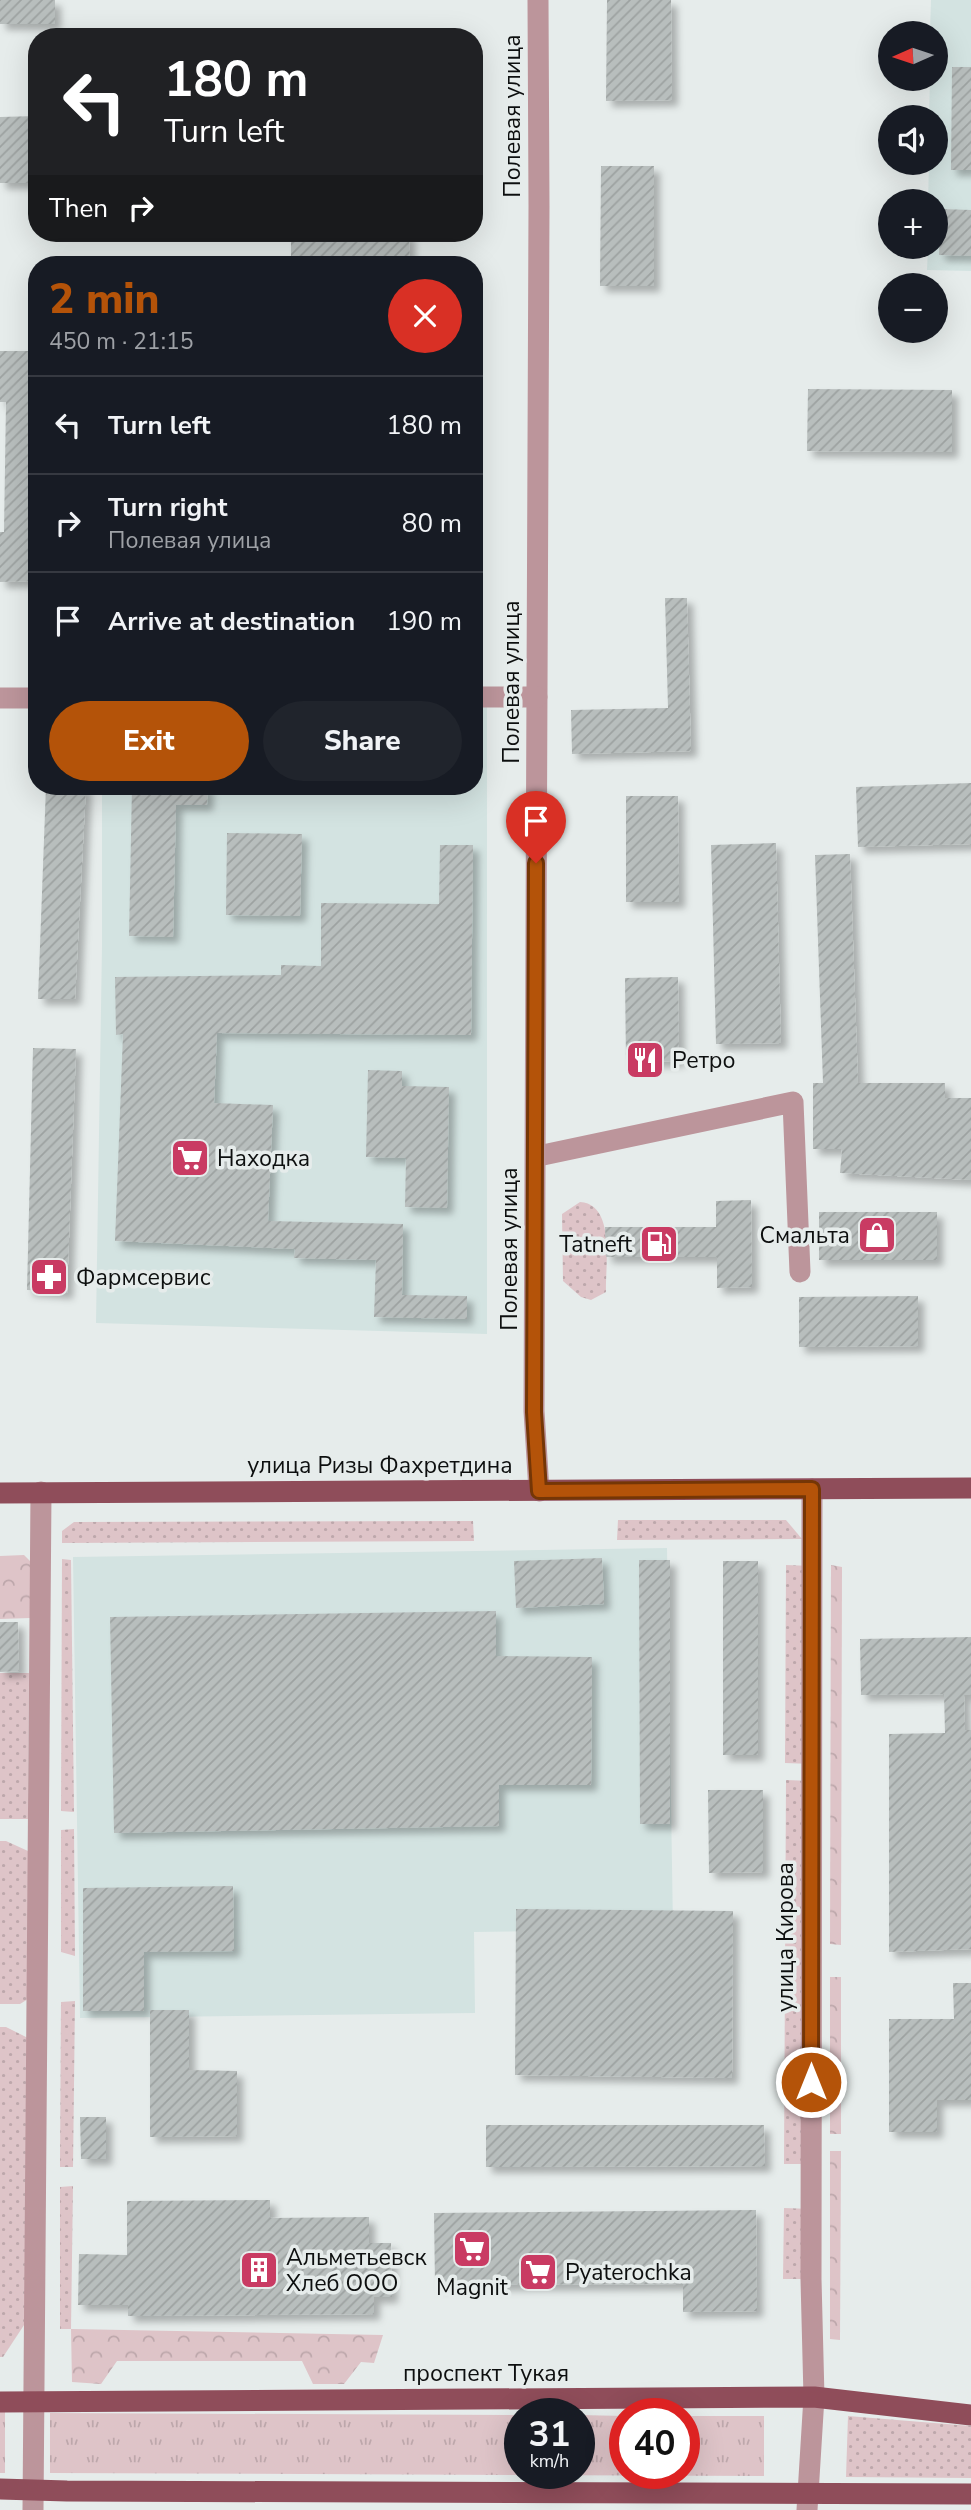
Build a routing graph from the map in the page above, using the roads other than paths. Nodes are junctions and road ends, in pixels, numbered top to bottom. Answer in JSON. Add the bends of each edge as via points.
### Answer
{"nodes":[{"id":1,"x":538,"y":0,"type":"edge"},
{"id":2,"x":483,"y":697,"type":"edge"},
{"id":3,"x":537,"y":697,"type":"junction"},
{"id":4,"x":0,"y":698,"type":"edge"},
{"id":5,"x":28,"y":698,"type":"edge"},
{"id":6,"x":536,"y":1154,"type":"junction"},
{"id":7,"x":800,"y":1272,"type":"dead end"},
{"id":8,"x":971,"y":1488,"type":"edge"},
{"id":9,"x":812,"y":1489,"type":"junction"},
{"id":10,"x":539,"y":1491,"type":"junction"},
{"id":11,"x":41,"y":1492,"type":"junction"},
{"id":12,"x":0,"y":1493,"type":"edge"},
{"id":13,"x":814,"y":2397,"type":"junction"},
{"id":14,"x":0,"y":2402,"type":"edge"},
{"id":15,"x":34,"y":2402,"type":"junction"},
{"id":16,"x":971,"y":2415,"type":"edge"},
{"id":17,"x":0,"y":2489,"type":"edge"},
{"id":18,"x":971,"y":2494,"type":"edge"},
{"id":19,"x":33,"y":2500,"type":"edge"},
{"id":20,"x":807,"y":2502,"type":"edge"}],
"edges":[{"from":1,"to":3,"type":"street","name":"Полевая улица"},
{"from":2,"to":3,"type":"street"},
{"from":3,"to":6,"type":"street","name":"Полевая улица"},
{"from":4,"to":5,"type":"street"},
{"from":6,"to":7,"type":"street","via":[[793,1102]]},
{"from":6,"to":10,"type":"street","name":"Полевая улица","via":[[534,1412]]},
{"from":8,"to":9,"type":"main road","name":"улица Ризы Фахретдина"},
{"from":9,"to":10,"type":"main road","name":"улица Ризы Фахретдина"},
{"from":9,"to":13,"type":"street","name":"улица Кирова"},
{"from":10,"to":11,"type":"main road","name":"улица Ризы Фахретдина"},
{"from":11,"to":12,"type":"main road","name":"улица Ризы Фахретдина"},
{"from":11,"to":15,"type":"street"},
{"from":13,"to":15,"type":"main road","name":"проспект Тукая"},
{"from":13,"to":16,"type":"main road","name":"проспект Тукая"},
{"from":13,"to":20,"type":"street","name":"улица Кирова"},
{"from":14,"to":15,"type":"main road","name":"проспект Тукая"},
{"from":15,"to":19,"type":"street"},
{"from":17,"to":19,"type":"main road"},
{"from":18,"to":20,"type":"main road"},
{"from":19,"to":20,"type":"main road"}]}
